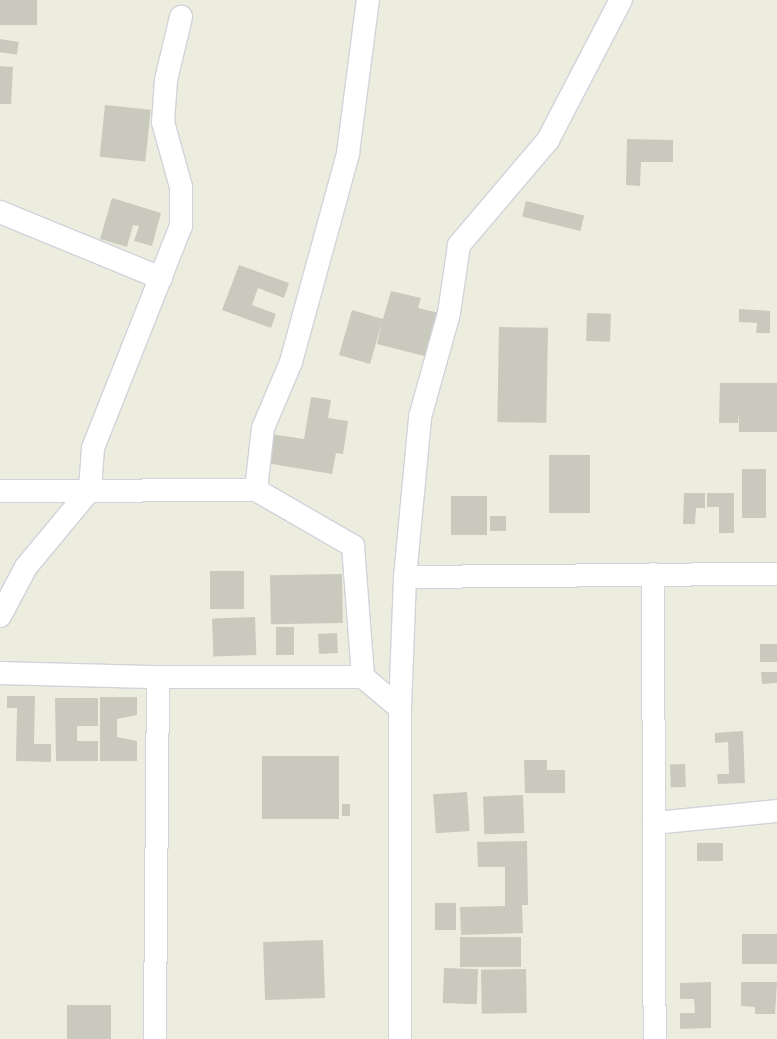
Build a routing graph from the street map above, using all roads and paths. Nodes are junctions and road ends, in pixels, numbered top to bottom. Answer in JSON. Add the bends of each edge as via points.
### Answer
{"nodes":[{"id":1,"x":368,"y":0,"type":"edge"},
{"id":2,"x":621,"y":0,"type":"edge"},
{"id":3,"x":181,"y":17,"type":"dead end"},
{"id":4,"x":0,"y":212,"type":"edge"},
{"id":5,"x":161,"y":278,"type":"junction"},
{"id":6,"x":90,"y":490,"type":"junction"},
{"id":7,"x":256,"y":490,"type":"junction"},
{"id":8,"x":0,"y":491,"type":"edge"},
{"id":9,"x":653,"y":574,"type":"junction"},
{"id":10,"x":777,"y":574,"type":"edge"},
{"id":11,"x":405,"y":577,"type":"junction"},
{"id":12,"x":0,"y":616,"type":"edge"},
{"id":13,"x":0,"y":673,"type":"edge"},
{"id":14,"x":158,"y":677,"type":"junction"},
{"id":15,"x":363,"y":677,"type":"junction"},
{"id":16,"x":400,"y":708,"type":"junction"},
{"id":17,"x":777,"y":811,"type":"edge"},
{"id":18,"x":654,"y":823,"type":"junction"},
{"id":19,"x":155,"y":1039,"type":"edge"},
{"id":20,"x":400,"y":1039,"type":"edge"},
{"id":21,"x":655,"y":1039,"type":"edge"}],
"edges":[{"from":1,"to":7,"type":"street","via":[[348,153],[291,362],[263,428]]},
{"from":2,"to":11,"type":"street","via":[[548,140],[460,245],[449,313],[420,417]]},
{"from":3,"to":5,"type":"street","via":[[166,80],[163,122],[180,187],[180,226]]},
{"from":4,"to":5,"type":"street"},
{"from":5,"to":6,"type":"street","via":[[93,448]]},
{"from":6,"to":7,"type":"street"},
{"from":6,"to":8,"type":"street"},
{"from":6,"to":12,"type":"street","via":[[26,567]]},
{"from":7,"to":15,"type":"street","via":[[353,546]]},
{"from":9,"to":10,"type":"street"},
{"from":9,"to":11,"type":"street"},
{"from":9,"to":18,"type":"street"},
{"from":11,"to":16,"type":"street"},
{"from":13,"to":14,"type":"street"},
{"from":14,"to":15,"type":"street"},
{"from":14,"to":19,"type":"street"},
{"from":15,"to":16,"type":"street"},
{"from":16,"to":20,"type":"street"},
{"from":17,"to":18,"type":"street"},
{"from":18,"to":21,"type":"street"}]}
